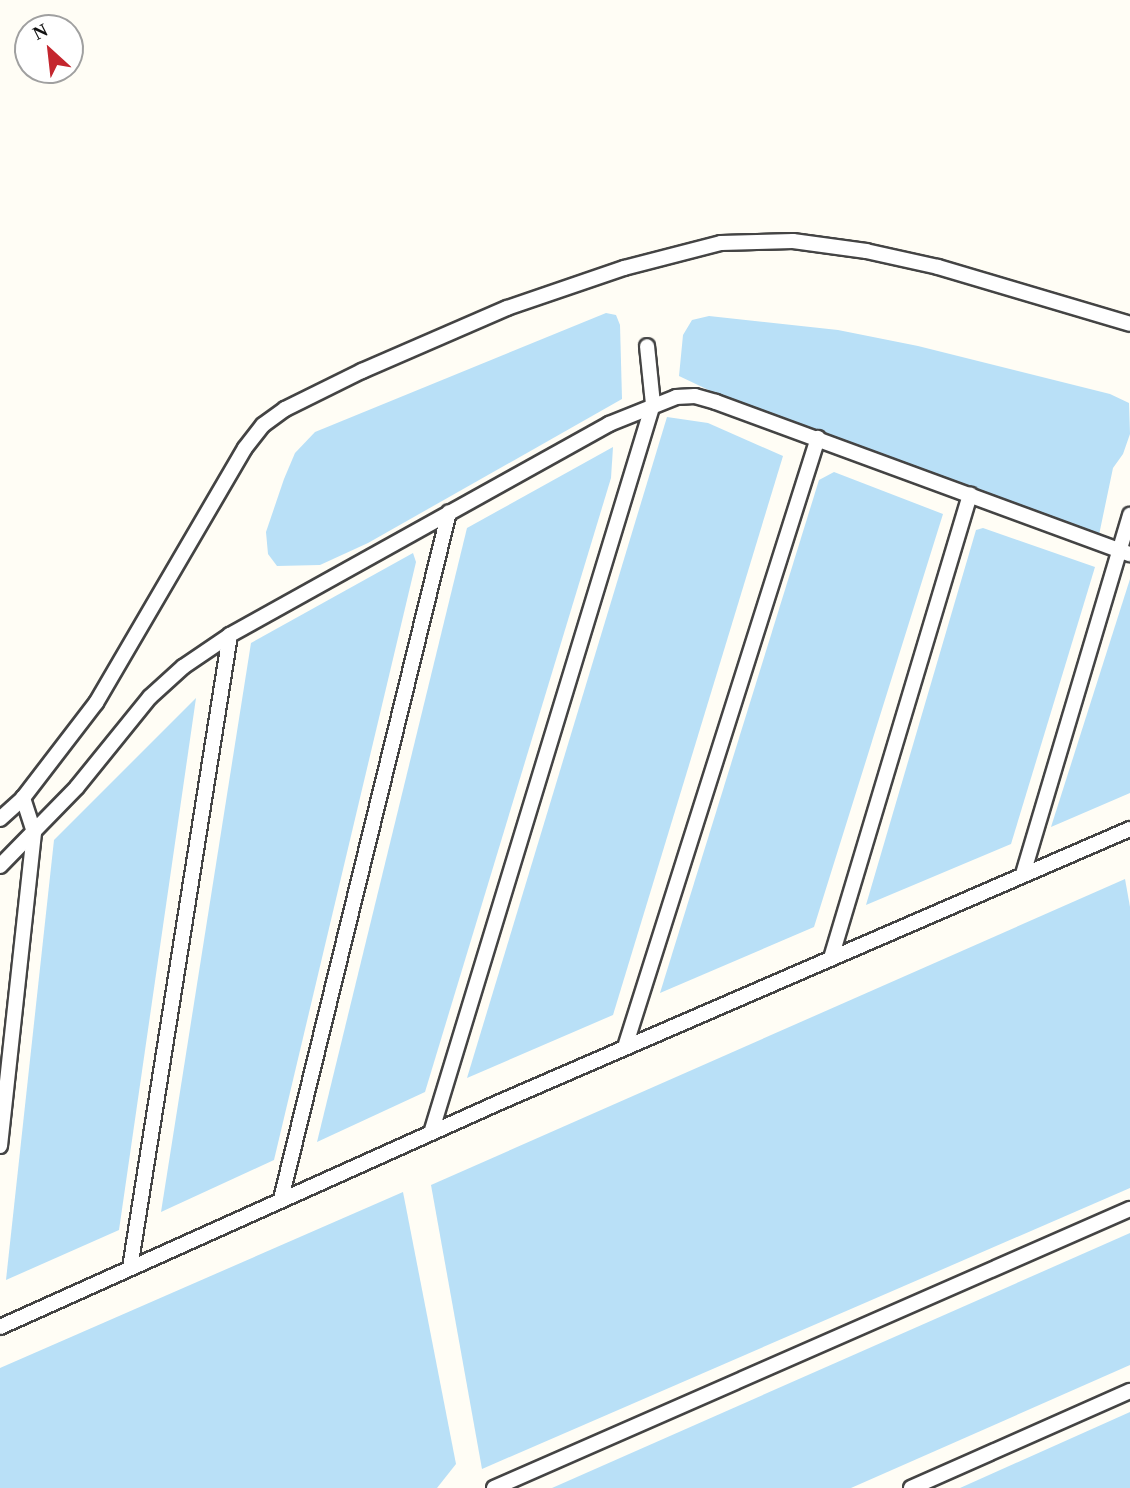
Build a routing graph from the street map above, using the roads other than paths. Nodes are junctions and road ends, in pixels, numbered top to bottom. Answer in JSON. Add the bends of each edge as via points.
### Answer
{"nodes":[{"id":1,"x":1130,"y":324,"type":"edge"},
{"id":2,"x":647,"y":346,"type":"dead end"},
{"id":3,"x":653,"y":404,"type":"junction"},
{"id":4,"x":818,"y":438,"type":"junction"},
{"id":5,"x":970,"y":494,"type":"junction"},
{"id":6,"x":449,"y":512,"type":"junction"},
{"id":7,"x":1130,"y":516,"type":"edge"},
{"id":8,"x":1126,"y":553,"type":"edge"},
{"id":9,"x":230,"y":635,"type":"junction"},
{"id":10,"x":23,"y":797,"type":"junction"},
{"id":11,"x":0,"y":819,"type":"edge"},
{"id":12,"x":1130,"y":829,"type":"edge"},
{"id":13,"x":34,"y":832,"type":"junction"},
{"id":14,"x":0,"y":866,"type":"edge"},
{"id":15,"x":1023,"y":874,"type":"junction"},
{"id":16,"x":831,"y":958,"type":"junction"},
{"id":17,"x":625,"y":1047,"type":"junction"},
{"id":18,"x":431,"y":1133,"type":"junction"},
{"id":19,"x":0,"y":1146,"type":"edge"},
{"id":20,"x":281,"y":1199,"type":"junction"},
{"id":21,"x":1130,"y":1209,"type":"edge"},
{"id":22,"x":130,"y":1268,"type":"junction"},
{"id":23,"x":0,"y":1327,"type":"edge"},
{"id":24,"x":1130,"y":1391,"type":"edge"},
{"id":25,"x":494,"y":1488,"type":"edge"},
{"id":26,"x":911,"y":1488,"type":"edge"}],
"edges":[{"from":1,"to":10,"type":"lane","via":[[938,267],[793,241],[721,243],[624,268],[507,308],[362,371],[285,409],[263,425],[245,448],[96,703]]},
{"from":2,"to":3,"type":"lane"},
{"from":3,"to":4,"type":"lane","via":[[695,396]]},
{"from":3,"to":6,"type":"lane"},
{"from":3,"to":18,"type":"lane"},
{"from":4,"to":5,"type":"lane"},
{"from":4,"to":17,"type":"lane"},
{"from":5,"to":8,"type":"lane"},
{"from":5,"to":16,"type":"lane"},
{"from":6,"to":9,"type":"lane"},
{"from":6,"to":20,"type":"lane"},
{"from":7,"to":8,"type":"lane"},
{"from":8,"to":15,"type":"lane"},
{"from":9,"to":13,"type":"lane","via":[[150,697]]},
{"from":9,"to":22,"type":"lane"},
{"from":10,"to":11,"type":"lane"},
{"from":10,"to":13,"type":"lane"},
{"from":12,"to":15,"type":"lane"},
{"from":13,"to":14,"type":"lane"},
{"from":13,"to":19,"type":"lane"},
{"from":15,"to":16,"type":"lane"},
{"from":16,"to":17,"type":"lane"},
{"from":17,"to":18,"type":"lane"},
{"from":18,"to":20,"type":"lane"},
{"from":20,"to":22,"type":"lane"},
{"from":21,"to":25,"type":"lane"},
{"from":22,"to":23,"type":"lane"},
{"from":24,"to":26,"type":"lane"}]}
